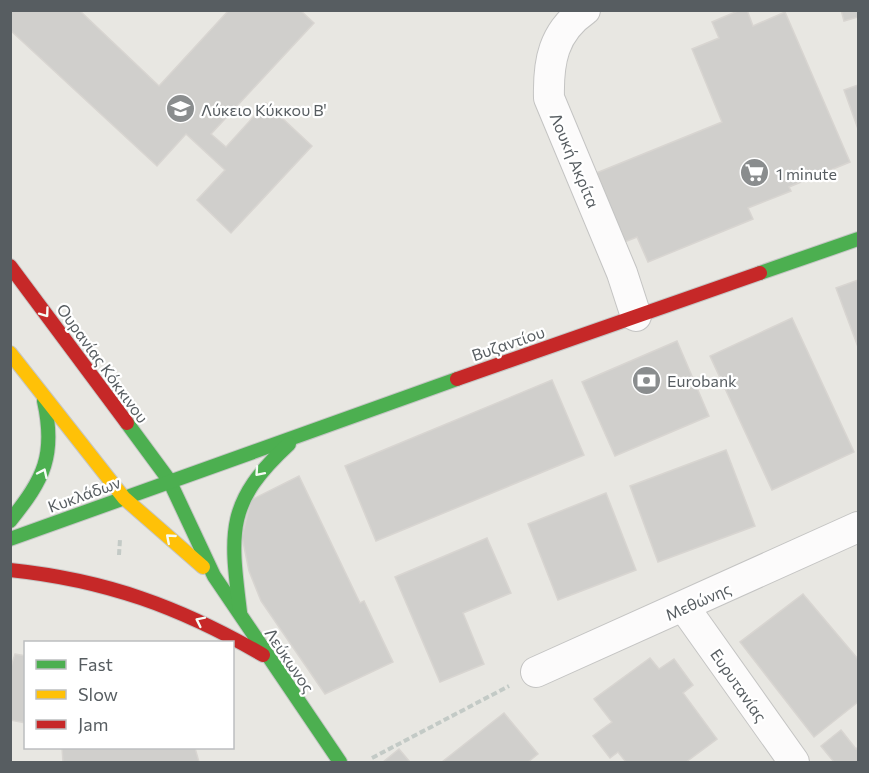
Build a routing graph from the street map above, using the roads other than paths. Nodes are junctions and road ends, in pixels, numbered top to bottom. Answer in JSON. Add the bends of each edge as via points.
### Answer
{"nodes":[{"id":1,"x":585,"y":10,"type":"edge"},
{"id":2,"x":858,"y":238,"type":"edge"},
{"id":3,"x":10,"y":266,"type":"edge"},
{"id":4,"x":636,"y":316,"type":"junction"},
{"id":5,"x":10,"y":353,"type":"edge"},
{"id":6,"x":43,"y":396,"type":"junction"},
{"id":7,"x":303,"y":433,"type":"junction"},
{"id":8,"x":169,"y":480,"type":"junction"},
{"id":9,"x":124,"y":498,"type":"junction"},
{"id":10,"x":10,"y":521,"type":"edge"},
{"id":11,"x":858,"y":527,"type":"edge"},
{"id":12,"x":10,"y":538,"type":"edge"},
{"id":13,"x":10,"y":570,"type":"edge"},
{"id":14,"x":214,"y":576,"type":"junction"},
{"id":15,"x":684,"y":607,"type":"junction"},
{"id":16,"x":240,"y":616,"type":"junction"},
{"id":17,"x":269,"y":659,"type":"junction"},
{"id":18,"x":536,"y":672,"type":"road end"},
{"id":19,"x":340,"y":762,"type":"edge"},
{"id":20,"x":794,"y":762,"type":"edge"}],
"edges":[{"from":1,"to":4,"type":"street","name":"Λουκή Ακρίτα","via":[[557,41],[548,69],[549,98]]},
{"from":2,"to":4,"type":"main road","name":"Βυζαντίου"},
{"from":3,"to":8,"type":"main road","name":"Ουρανίας Κόκκινου","one_way":true},
{"from":4,"to":7,"type":"main road","name":"Βυζαντίου"},
{"from":5,"to":6,"type":"main road"},
{"from":6,"to":9,"type":"main road"},
{"from":10,"to":6,"type":"main road","one_way":true,"via":[[40,479],[50,453],[52,440]]},
{"from":7,"to":8,"type":"main road","name":"Βυζαντίου"},
{"from":7,"to":16,"type":"main road","one_way":true,"via":[[258,472],[239,503],[233,539]]},
{"from":8,"to":9,"type":"main road","name":"Κυκλάδων"},
{"from":8,"to":14,"type":"main road","name":"Λεύκωνος"},
{"from":9,"to":12,"type":"main road","name":"Κυκλάδων"},
{"from":14,"to":9,"type":"main road","name":"Λεύκωνος","one_way":true},
{"from":11,"to":15,"type":"street","name":"Μεθώνης"},
{"from":17,"to":13,"type":"main road","one_way":true,"via":[[192,616],[119,587],[69,576]]},
{"from":14,"to":16,"type":"main road","name":"Λεύκωνος"},
{"from":15,"to":18,"type":"street","name":"Μεθώνης"},
{"from":15,"to":20,"type":"street","name":"Ευρυτανίας"},
{"from":16,"to":17,"type":"main road","name":"Λεύκωνος"},
{"from":17,"to":19,"type":"main road","name":"Λεύκωνος"}]}
